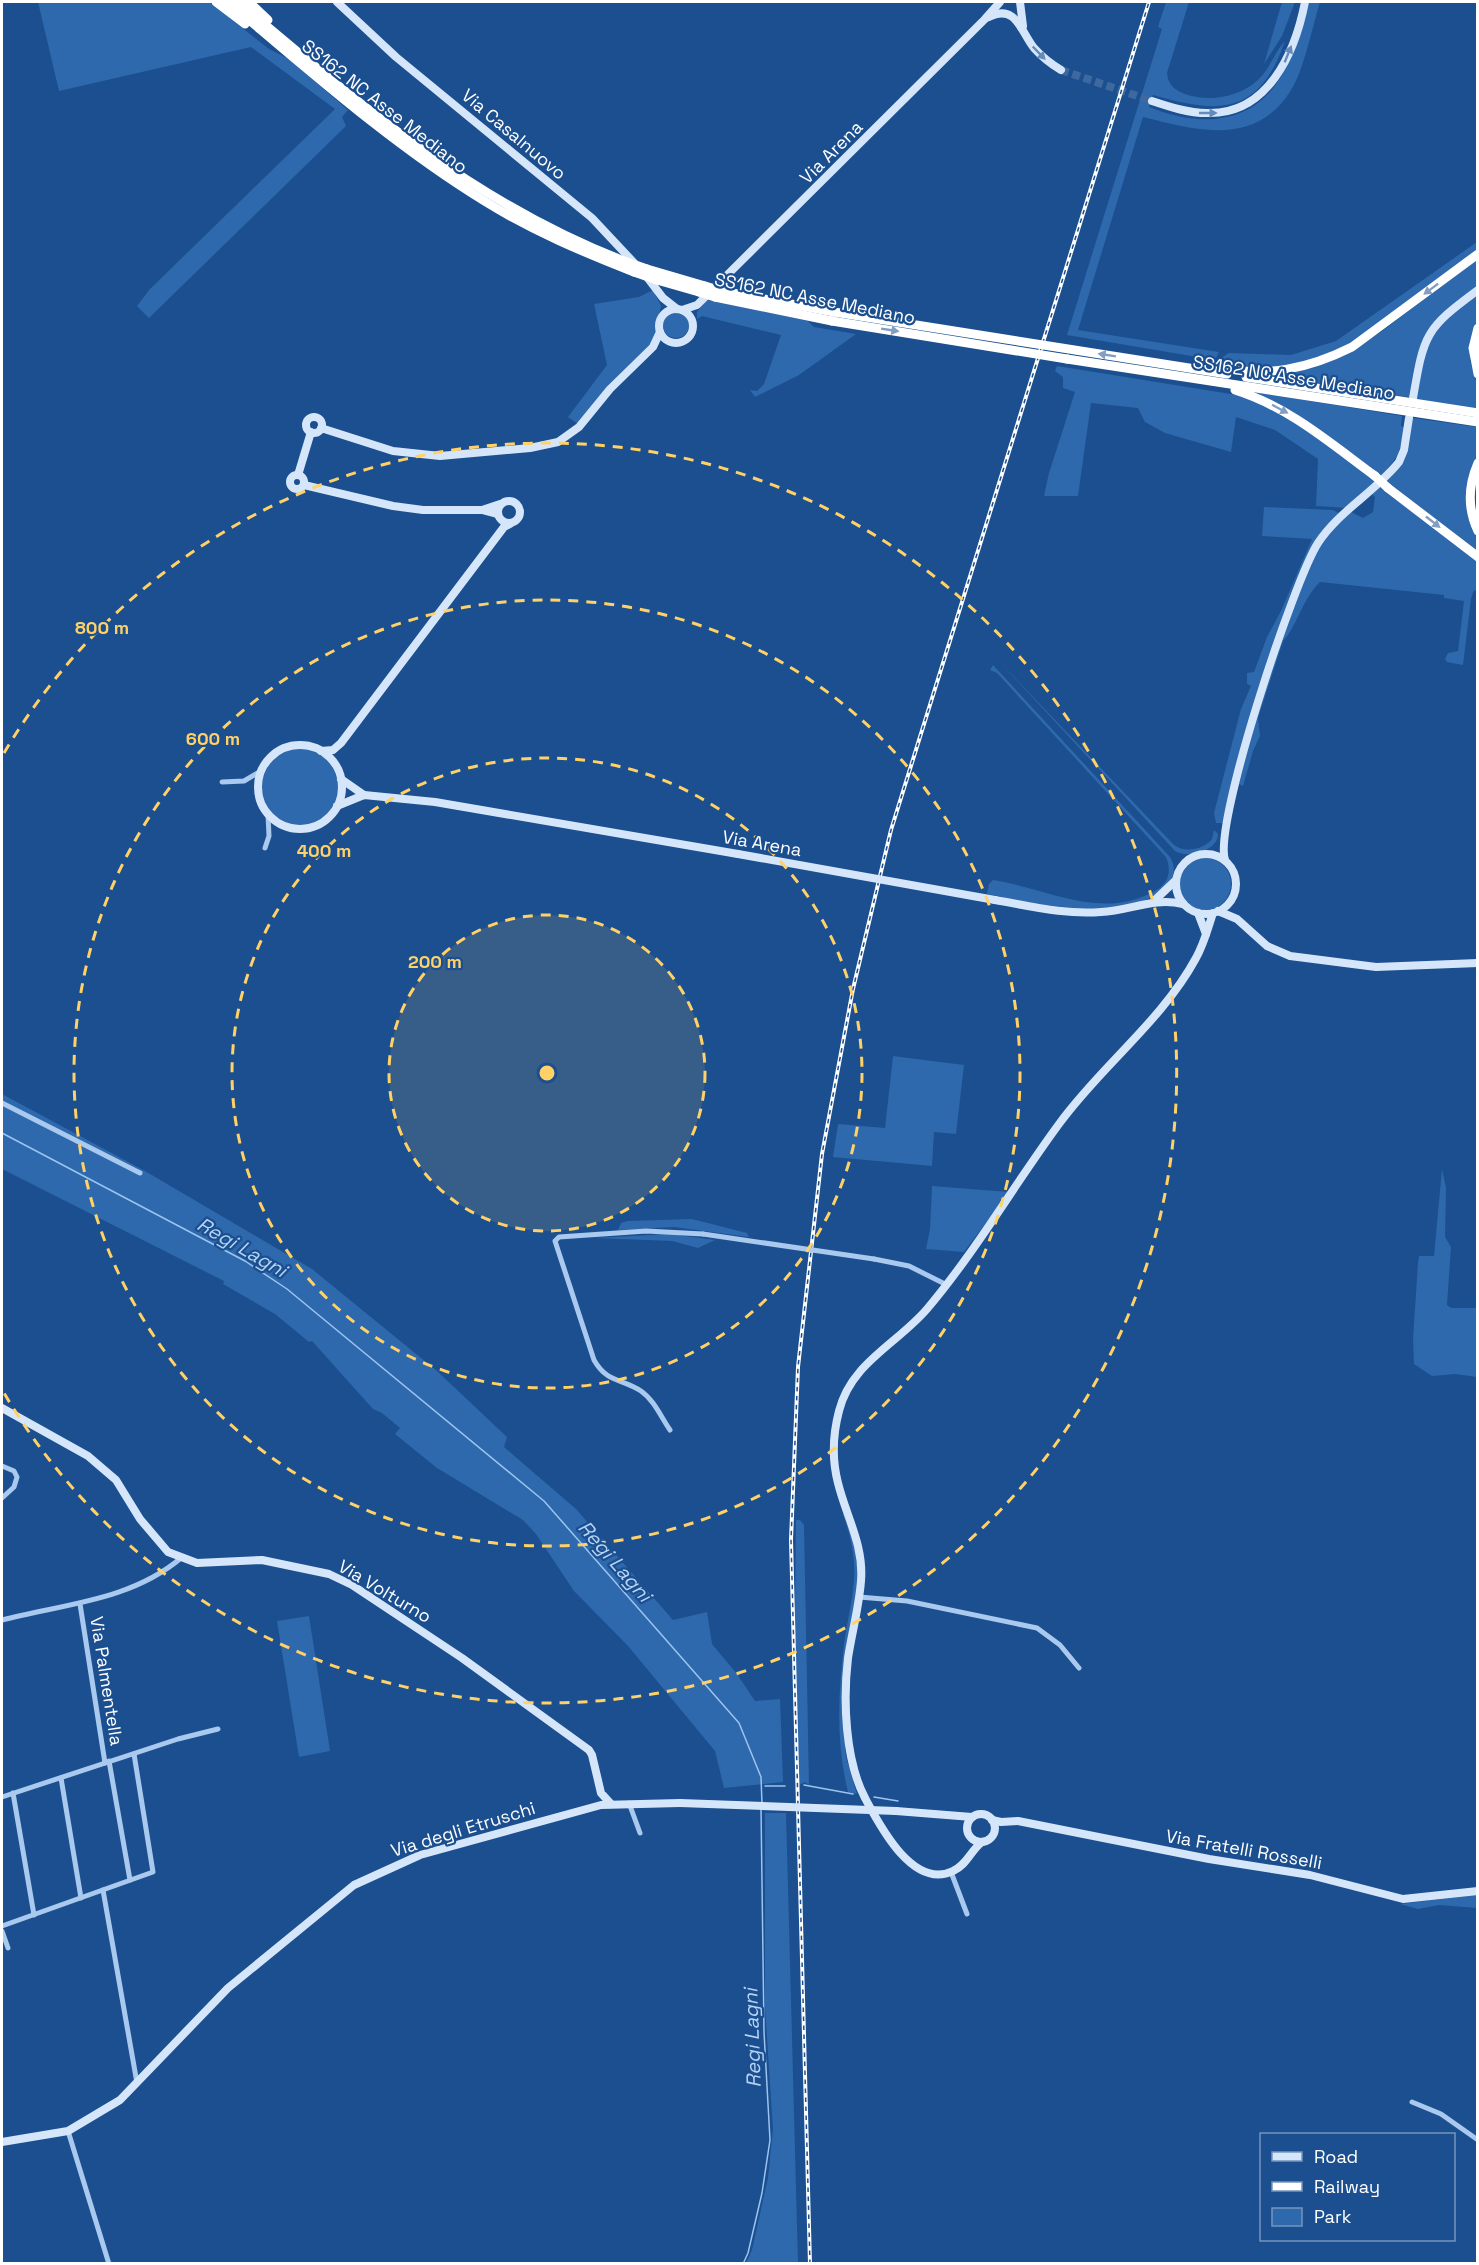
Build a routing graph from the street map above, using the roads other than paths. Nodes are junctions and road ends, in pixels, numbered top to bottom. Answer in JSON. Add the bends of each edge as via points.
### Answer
{"nodes":[{"id":1,"x":216,"y":2,"type":"edge"},
{"id":2,"x":228,"y":2,"type":"edge"},
{"id":3,"x":238,"y":2,"type":"edge"},
{"id":4,"x":249,"y":2,"type":"edge"},
{"id":5,"x":337,"y":2,"type":"edge"},
{"id":6,"x":1000,"y":2,"type":"edge"},
{"id":7,"x":1020,"y":2,"type":"edge"},
{"id":8,"x":1305,"y":2,"type":"edge"},
{"id":9,"x":986,"y":19,"type":"junction"},
{"id":10,"x":1024,"y":30,"type":"junction"},
{"id":11,"x":285,"y":46,"type":"junction"},
{"id":12,"x":1061,"y":70,"type":"tunnel mouth"},
{"id":13,"x":1152,"y":101,"type":"tunnel mouth"},
{"id":14,"x":1478,"y":254,"type":"edge"},
{"id":15,"x":702,"y":289,"type":"junction"},
{"id":16,"x":1478,"y":290,"type":"edge"},
{"id":17,"x":663,"y":298,"type":"junction"},
{"id":18,"x":697,"y":305,"type":"junction"},
{"id":19,"x":679,"y":309,"type":"junction"},
{"id":20,"x":663,"y":315,"type":"junction"},
{"id":21,"x":833,"y":317,"type":"junction"},
{"id":22,"x":693,"y":321,"type":"junction"},
{"id":23,"x":1478,"y":328,"type":"edge"},
{"id":24,"x":660,"y":332,"type":"junction"},
{"id":25,"x":668,"y":341,"type":"junction"},
{"id":26,"x":653,"y":347,"type":"junction"},
{"id":27,"x":1478,"y":374,"type":"edge"},
{"id":28,"x":1227,"y":379,"type":"junction"},
{"id":29,"x":1413,"y":398,"type":"dead end"},
{"id":30,"x":1478,"y":413,"type":"edge"},
{"id":31,"x":1410,"y":418,"type":"dead end"},
{"id":32,"x":1478,"y":422,"type":"edge"},
{"id":33,"x":321,"y":428,"type":"junction"},
{"id":34,"x":311,"y":432,"type":"junction"},
{"id":35,"x":1478,"y":463,"type":"edge"},
{"id":36,"x":298,"y":475,"type":"junction"},
{"id":37,"x":304,"y":485,"type":"junction"},
{"id":38,"x":501,"y":504,"type":"junction"},
{"id":39,"x":482,"y":510,"type":"junction"},
{"id":40,"x":498,"y":516,"type":"junction"},
{"id":41,"x":510,"y":524,"type":"junction"},
{"id":42,"x":1478,"y":531,"type":"edge"},
{"id":43,"x":491,"y":543,"type":"junction"},
{"id":44,"x":1478,"y":557,"type":"edge"},
{"id":45,"x":341,"y":743,"type":"junction"},
{"id":46,"x":321,"y":751,"type":"junction"},
{"id":47,"x":335,"y":764,"type":"junction"},
{"id":48,"x":261,"y":771,"type":"junction"},
{"id":49,"x":341,"y":779,"type":"junction"},
{"id":50,"x":222,"y":782,"type":"dead end"},
{"id":51,"x":364,"y":795,"type":"junction"},
{"id":52,"x":338,"y":806,"type":"junction"},
{"id":53,"x":268,"y":815,"type":"junction"},
{"id":54,"x":1226,"y":828,"type":"junction"},
{"id":55,"x":265,"y":848,"type":"dead end"},
{"id":56,"x":1205,"y":854,"type":"junction"},
{"id":57,"x":1225,"y":861,"type":"junction"},
{"id":58,"x":1176,"y":880,"type":"junction"},
{"id":59,"x":1231,"y":900,"type":"junction"},
{"id":60,"x":1154,"y":901,"type":"junction"},
{"id":61,"x":1182,"y":903,"type":"junction"},
{"id":62,"x":1216,"y":912,"type":"junction"},
{"id":63,"x":1198,"y":913,"type":"junction"},
{"id":64,"x":1238,"y":919,"type":"junction"},
{"id":65,"x":1206,"y":934,"type":"junction"},
{"id":66,"x":1478,"y":963,"type":"edge"},
{"id":67,"x":2,"y":1102,"type":"edge"},
{"id":68,"x":140,"y":1173,"type":"dead end"},
{"id":69,"x":945,"y":1284,"type":"junction"},
{"id":70,"x":2,"y":1408,"type":"edge"},
{"id":71,"x":670,"y":1430,"type":"dead end"},
{"id":72,"x":2,"y":1466,"type":"edge"},
{"id":73,"x":2,"y":1498,"type":"edge"},
{"id":74,"x":181,"y":1558,"type":"junction"},
{"id":75,"x":859,"y":1597,"type":"junction"},
{"id":76,"x":80,"y":1604,"type":"junction"},
{"id":77,"x":2,"y":1620,"type":"edge"},
{"id":78,"x":1079,"y":1668,"type":"dead end"},
{"id":79,"x":218,"y":1729,"type":"dead end"},
{"id":80,"x":134,"y":1754,"type":"junction"},
{"id":81,"x":107,"y":1762,"type":"junction"},
{"id":82,"x":61,"y":1778,"type":"junction"},
{"id":83,"x":13,"y":1793,"type":"junction"},
{"id":84,"x":2,"y":1797,"type":"edge"},
{"id":85,"x":603,"y":1800,"type":"junction"},
{"id":86,"x":629,"y":1803,"type":"junction"},
{"id":87,"x":970,"y":1821,"type":"junction"},
{"id":88,"x":993,"y":1824,"type":"junction"},
{"id":89,"x":640,"y":1833,"type":"dead end"},
{"id":90,"x":970,"y":1836,"type":"junction"},
{"id":91,"x":982,"y":1842,"type":"junction"},
{"id":92,"x":972,"y":1854,"type":"junction"},
{"id":93,"x":951,"y":1872,"type":"junction"},
{"id":94,"x":130,"y":1880,"type":"junction"},
{"id":95,"x":103,"y":1890,"type":"junction"},
{"id":96,"x":1478,"y":1891,"type":"edge"},
{"id":97,"x":81,"y":1898,"type":"junction"},
{"id":98,"x":967,"y":1914,"type":"dead end"},
{"id":99,"x":34,"y":1915,"type":"junction"},
{"id":100,"x":2,"y":1926,"type":"edge"},
{"id":101,"x":2,"y":1931,"type":"edge"},
{"id":102,"x":8,"y":1948,"type":"dead end"},
{"id":103,"x":137,"y":2084,"type":"junction"},
{"id":104,"x":1412,"y":2102,"type":"dead end"},
{"id":105,"x":68,"y":2131,"type":"junction"},
{"id":106,"x":1478,"y":2140,"type":"edge"},
{"id":107,"x":2,"y":2142,"type":"edge"},
{"id":108,"x":109,"y":2264,"type":"edge"}],
"edges":[{"from":1,"to":11,"type":"highway"},
{"from":2,"to":11,"type":"highway","name":"SS162 NC Asse Mediano"},
{"from":3,"to":11,"type":"highway","name":"SS162 NC Asse Mediano"},
{"from":4,"to":11,"type":"highway"},
{"from":5,"to":17,"type":"street","name":"Via Casalnuovo","via":[[396,57],[597,222]]},
{"from":6,"to":9,"type":"street","name":"Via Arena"},
{"from":7,"to":10,"type":"street"},
{"from":13,"to":8,"type":"street","one_way":true,"via":[[1204,113],[1223,112],[1249,103],[1266,90],[1280,71]]},
{"from":9,"to":10,"type":"street","via":[[997,13],[1009,13]]},
{"from":9,"to":18,"type":"street","name":"Via Arena"},
{"from":10,"to":12,"type":"street","one_way":true,"via":[[1036,51]]},
{"from":11,"to":15,"type":"highway","name":"SS162 NC Asse Mediano","bridge":true,"via":[[461,178],[535,221],[624,261]]},
{"from":11,"to":15,"type":"highway","name":"SS162 NC Asse Mediano","bridge":true,"via":[[381,129],[465,189],[558,241],[657,280]]},
{"from":14,"to":28,"type":"highway","one_way":true,"via":[[1352,347],[1332,357],[1293,370]]},
{"from":15,"to":21,"type":"highway","name":"SS162 NC Asse Mediano","bridge":true},
{"from":16,"to":29,"type":"street","via":[[1440,318],[1431,330],[1420,356]]},
{"from":17,"to":19,"type":"street","name":"Via Casalnuovo"},
{"from":17,"to":20,"type":"street"},
{"from":18,"to":19,"type":"street","name":"Via Arena"},
{"from":18,"to":22,"type":"street"},
{"from":19,"to":20,"type":"street"},
{"from":19,"to":22,"type":"street"},
{"from":20,"to":24,"type":"street"},
{"from":28,"to":21,"type":"highway","name":"SS162 NC Asse Mediano","one_way":true,"bridge":true,"via":[[1128,359]]},
{"from":21,"to":28,"type":"highway","name":"SS162 NC Asse Mediano","one_way":true,"bridge":true,"via":[[1208,381]]},
{"from":22,"to":25,"type":"street","via":[[687,339]]},
{"from":23,"to":27,"type":"highway","via":[[1473,348]]},
{"from":24,"to":25,"type":"street"},
{"from":24,"to":26,"type":"street"},
{"from":25,"to":26,"type":"street"},
{"from":26,"to":33,"type":"street","via":[[610,389],[579,427],[558,442],[453,456],[393,451]]},
{"from":28,"to":30,"type":"highway","name":"SS162 NC Asse Mediano"},
{"from":28,"to":32,"type":"highway","name":"SS162 NC Asse Mediano"},
{"from":28,"to":44,"type":"highway","one_way":true,"bridge":true,"via":[[1288,413]]},
{"from":31,"to":54,"type":"street","via":[[1399,462],[1329,529],[1303,568],[1253,717]]},
{"from":33,"to":34,"type":"street"},
{"from":33,"to":34,"type":"street","via":[[319,418],[311,417],[306,425]]},
{"from":34,"to":36,"type":"street"},
{"from":35,"to":42,"type":"highway","via":[[1469,493]]},
{"from":36,"to":37,"type":"street"},
{"from":36,"to":37,"type":"street","via":[[291,477],[291,486],[297,490]]},
{"from":37,"to":39,"type":"street","via":[[393,506]]},
{"from":38,"to":39,"type":"street"},
{"from":38,"to":40,"type":"street"},
{"from":38,"to":41,"type":"street","via":[[513,502],[519,507],[519,518]]},
{"from":39,"to":40,"type":"street"},
{"from":40,"to":41,"type":"street"},
{"from":40,"to":43,"type":"street","via":[[498,529]]},
{"from":41,"to":43,"type":"street"},
{"from":43,"to":45,"type":"street"},
{"from":45,"to":46,"type":"street","via":[[333,750]]},
{"from":45,"to":47,"type":"street"},
{"from":46,"to":47,"type":"street"},
{"from":46,"to":48,"type":"street","via":[[306,745],[290,746],[270,758]]},
{"from":47,"to":49,"type":"street"},
{"from":48,"to":50,"type":"street","via":[[244,781]]},
{"from":48,"to":53,"type":"street","via":[[259,797]]},
{"from":49,"to":51,"type":"street","name":"Via Arena"},
{"from":49,"to":52,"type":"street"},
{"from":51,"to":52,"type":"street","name":"Via Arena"},
{"from":51,"to":60,"type":"street","name":"Via Arena","bridge":true,"via":[[476,808],[1081,913],[1121,910]]},
{"from":52,"to":53,"type":"street","via":[[323,822],[303,829],[288,827]]},
{"from":53,"to":55,"type":"street"},
{"from":54,"to":56,"type":"street","via":[[1218,845]]},
{"from":54,"to":57,"type":"street","via":[[1222,848]]},
{"from":56,"to":57,"type":"street"},
{"from":56,"to":58,"type":"street","via":[[1188,860],[1179,869]]},
{"from":57,"to":59,"type":"street","via":[[1235,879]]},
{"from":58,"to":60,"type":"street","name":"Via Arena"},
{"from":58,"to":61,"type":"street"},
{"from":59,"to":62,"type":"street"},
{"from":59,"to":64,"type":"street"},
{"from":60,"to":61,"type":"street","name":"Via Arena"},
{"from":61,"to":63,"type":"street"},
{"from":62,"to":63,"type":"street"},
{"from":62,"to":64,"type":"street"},
{"from":62,"to":65,"type":"street"},
{"from":63,"to":65,"type":"street"},
{"from":64,"to":66,"type":"street","via":[[1268,946],[1290,956],[1376,967]]},
{"from":65,"to":69,"type":"street","via":[[1195,959],[1177,984],[1061,1121]]},
{"from":67,"to":68,"type":"street"},
{"from":69,"to":71,"type":"street","bridge":true,"via":[[909,1266],[703,1234],[646,1231],[559,1237],[555,1241],[594,1360],[606,1377],[641,1392]]},
{"from":69,"to":75,"type":"street","via":[[909,1328],[863,1367],[847,1390],[839,1411],[835,1468],[859,1547]]},
{"from":70,"to":74,"type":"street","name":"Via Volturno","via":[[88,1456],[116,1480],[140,1519],[168,1552]]},
{"from":72,"to":73,"type":"street","via":[[14,1471],[17,1477],[14,1487]]},
{"from":74,"to":76,"type":"street","name":"Via Palmentella","via":[[154,1579]]},
{"from":74,"to":85,"type":"street","name":"Via Volturno","via":[[197,1563],[262,1560],[321,1571],[352,1585],[589,1750]]},
{"from":75,"to":78,"type":"street","via":[[907,1601],[1037,1628],[1060,1645]]},
{"from":75,"to":93,"type":"street","via":[[848,1661],[850,1761],[879,1825],[903,1857],[933,1874]]},
{"from":76,"to":77,"type":"street","name":"Via Palmentella"},
{"from":76,"to":81,"type":"street","name":"Via Palmentella"},
{"from":79,"to":80,"type":"street"},
{"from":80,"to":81,"type":"street"},
{"from":80,"to":94,"type":"street","via":[[153,1870]]},
{"from":81,"to":82,"type":"street"},
{"from":81,"to":94,"type":"street","name":"Via Palmentella"},
{"from":82,"to":83,"type":"street"},
{"from":82,"to":97,"type":"street"},
{"from":83,"to":84,"type":"street"},
{"from":83,"to":99,"type":"street"},
{"from":85,"to":86,"type":"street"},
{"from":85,"to":103,"type":"street","name":"Via degli Etruschi","via":[[589,1808],[420,1855],[354,1885],[228,1988]]},
{"from":86,"to":87,"type":"street","bridge":true,"via":[[896,1811],[958,1816]]},
{"from":86,"to":89,"type":"street"},
{"from":87,"to":88,"type":"street","via":[[981,1814]]},
{"from":87,"to":90,"type":"street"},
{"from":88,"to":91,"type":"street","via":[[992,1836]]},
{"from":88,"to":96,"type":"street","name":"Via Fratelli Rosselli","via":[[1018,1821],[1310,1875],[1402,1899]]},
{"from":90,"to":91,"type":"street"},
{"from":90,"to":92,"type":"street"},
{"from":91,"to":92,"type":"street"},
{"from":92,"to":93,"type":"street"},
{"from":93,"to":98,"type":"street"},
{"from":94,"to":95,"type":"street"},
{"from":95,"to":97,"type":"street"},
{"from":95,"to":103,"type":"street"},
{"from":97,"to":99,"type":"street"},
{"from":99,"to":100,"type":"street"},
{"from":101,"to":102,"type":"street"},
{"from":103,"to":105,"type":"street","name":"Via degli Etruschi","via":[[120,2100]]},
{"from":104,"to":106,"type":"street","via":[[1441,2114]]},
{"from":105,"to":107,"type":"street","name":"Via degli Etruschi"},
{"from":105,"to":108,"type":"street"}]}
